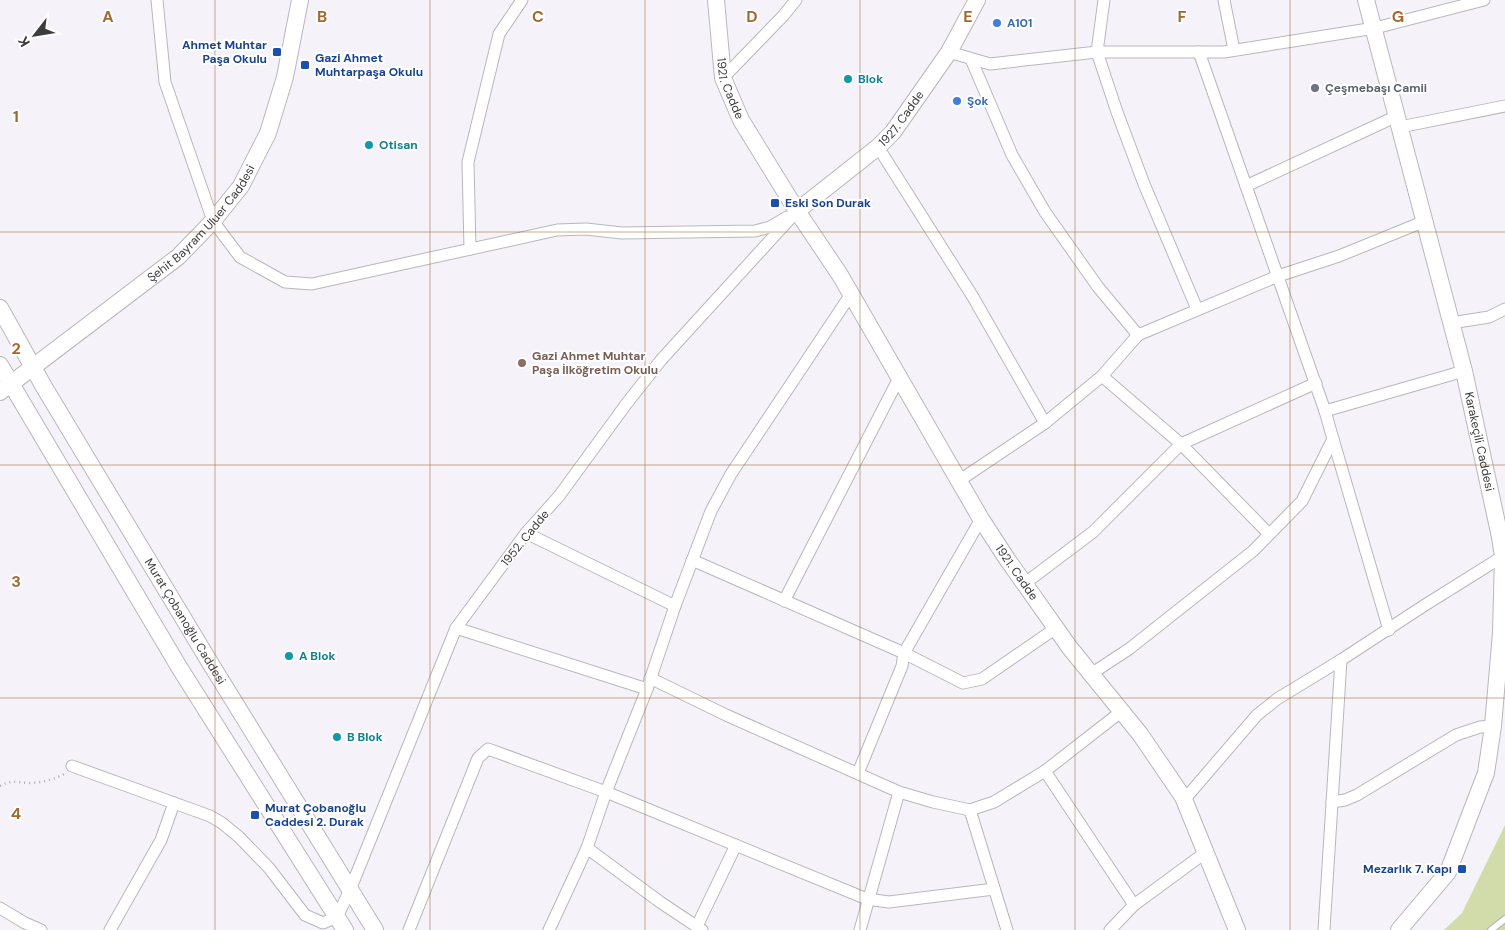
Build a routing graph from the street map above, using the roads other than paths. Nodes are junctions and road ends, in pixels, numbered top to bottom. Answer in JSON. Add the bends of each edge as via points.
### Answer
{"nodes":[{"id":1,"x":157,"y":0,"type":"edge"},
{"id":2,"x":300,"y":0,"type":"edge"},
{"id":3,"x":522,"y":0,"type":"edge"},
{"id":4,"x":716,"y":0,"type":"edge"},
{"id":5,"x":796,"y":0,"type":"edge"},
{"id":6,"x":977,"y":0,"type":"edge"},
{"id":7,"x":1104,"y":0,"type":"edge"},
{"id":8,"x":1224,"y":0,"type":"edge"},
{"id":9,"x":1366,"y":0,"type":"edge"},
{"id":10,"x":1484,"y":0,"type":"edge"},
{"id":11,"x":1374,"y":28,"type":"junction"},
{"id":12,"x":1234,"y":50,"type":"junction"},
{"id":13,"x":949,"y":52,"type":"junction"},
{"id":14,"x":1097,"y":52,"type":"junction"},
{"id":15,"x":1199,"y":52,"type":"junction"},
{"id":16,"x":971,"y":59,"type":"junction"},
{"id":17,"x":723,"y":78,"type":"junction"},
{"id":18,"x":1504,"y":108,"type":"edge"},
{"id":19,"x":1399,"y":121,"type":"junction"},
{"id":20,"x":878,"y":147,"type":"junction"},
{"id":21,"x":1246,"y":186,"type":"junction"},
{"id":22,"x":797,"y":211,"type":"junction"},
{"id":23,"x":213,"y":221,"type":"junction"},
{"id":24,"x":1425,"y":221,"type":"junction"},
{"id":25,"x":470,"y":249,"type":"junction"},
{"id":26,"x":1278,"y":276,"type":"junction"},
{"id":27,"x":851,"y":294,"type":"junction"},
{"id":28,"x":0,"y":308,"type":"edge"},
{"id":29,"x":1197,"y":309,"type":"junction"},
{"id":30,"x":1505,"y":309,"type":"edge"},
{"id":31,"x":1451,"y":324,"type":"junction"},
{"id":32,"x":1138,"y":335,"type":"junction"},
{"id":33,"x":0,"y":365,"type":"edge"},
{"id":34,"x":34,"y":368,"type":"junction"},
{"id":35,"x":1464,"y":371,"type":"junction"},
{"id":36,"x":1102,"y":376,"type":"junction"},
{"id":37,"x":899,"y":378,"type":"junction"},
{"id":38,"x":1316,"y":383,"type":"junction"},
{"id":39,"x":5,"y":389,"type":"edge"},
{"id":40,"x":1325,"y":411,"type":"junction"},
{"id":41,"x":1045,"y":423,"type":"junction"},
{"id":42,"x":1333,"y":439,"type":"junction"},
{"id":43,"x":1180,"y":444,"type":"junction"},
{"id":44,"x":960,"y":480,"type":"junction"},
{"id":45,"x":981,"y":519,"type":"junction"},
{"id":46,"x":526,"y":533,"type":"junction"},
{"id":47,"x":1269,"y":534,"type":"junction"},
{"id":48,"x":1504,"y":555,"type":"edge"},
{"id":49,"x":692,"y":560,"type":"junction"},
{"id":50,"x":1024,"y":584,"type":"junction"},
{"id":51,"x":784,"y":601,"type":"junction"},
{"id":52,"x":675,"y":606,"type":"junction"},
{"id":53,"x":456,"y":628,"type":"junction"},
{"id":54,"x":1056,"y":628,"type":"junction"},
{"id":55,"x":1389,"y":630,"type":"junction"},
{"id":56,"x":904,"y":653,"type":"junction"},
{"id":57,"x":1342,"y":660,"type":"junction"},
{"id":58,"x":1091,"y":674,"type":"junction"},
{"id":59,"x":649,"y":683,"type":"junction"},
{"id":60,"x":1122,"y":711,"type":"junction"},
{"id":61,"x":1493,"y":726,"type":"junction"},
{"id":62,"x":72,"y":766,"type":"road end"},
{"id":63,"x":1045,"y":771,"type":"junction"},
{"id":64,"x":858,"y":773,"type":"junction"},
{"id":65,"x":606,"y":792,"type":"junction"},
{"id":66,"x":899,"y":792,"type":"junction"},
{"id":67,"x":1184,"y":800,"type":"junction"},
{"id":68,"x":1332,"y":802,"type":"junction"},
{"id":69,"x":174,"y":803,"type":"junction"},
{"id":70,"x":970,"y":810,"type":"junction"},
{"id":71,"x":736,"y":845,"type":"junction"},
{"id":72,"x":587,"y":848,"type":"junction"},
{"id":73,"x":1206,"y":852,"type":"junction"},
{"id":74,"x":994,"y":889,"type":"junction"},
{"id":75,"x":350,"y":890,"type":"junction"},
{"id":76,"x":867,"y":899,"type":"junction"},
{"id":77,"x":1134,"y":905,"type":"junction"},
{"id":78,"x":0,"y":908,"type":"edge"},
{"id":79,"x":1505,"y":919,"type":"edge"},
{"id":80,"x":341,"y":923,"type":"edge"},
{"id":81,"x":699,"y":928,"type":"edge"},
{"id":82,"x":41,"y":930,"type":"edge"},
{"id":83,"x":110,"y":930,"type":"edge"},
{"id":84,"x":375,"y":930,"type":"edge"},
{"id":85,"x":409,"y":930,"type":"edge"},
{"id":86,"x":549,"y":930,"type":"edge"},
{"id":87,"x":860,"y":930,"type":"edge"},
{"id":88,"x":1007,"y":930,"type":"edge"},
{"id":89,"x":1110,"y":930,"type":"edge"},
{"id":90,"x":1237,"y":930,"type":"edge"},
{"id":91,"x":1324,"y":930,"type":"edge"},
{"id":92,"x":1398,"y":930,"type":"edge"},
{"id":93,"x":1490,"y":930,"type":"edge"}],
"edges":[{"from":1,"to":23,"type":"street","via":[[165,82]]},
{"from":2,"to":23,"type":"main road","name":"Şehit Bayram Uluer Caddesi","via":[[285,77],[268,133],[242,186]]},
{"from":3,"to":25,"type":"street","via":[[499,34],[468,162]]},
{"from":4,"to":17,"type":"main road","name":"1921. Cadde"},
{"from":5,"to":17,"type":"street"},
{"from":6,"to":13,"type":"main road","name":"1927. Cadde"},
{"from":7,"to":14,"type":"street"},
{"from":8,"to":12,"type":"street"},
{"from":9,"to":11,"type":"main road","name":"Karakeçili Caddesi"},
{"from":10,"to":11,"type":"street"},
{"from":11,"to":12,"type":"street"},
{"from":11,"to":19,"type":"main road","name":"Karakeçili Caddesi"},
{"from":12,"to":15,"type":"street"},
{"from":13,"to":16,"type":"street"},
{"from":13,"to":20,"type":"main road","name":"1927. Cadde","via":[[893,132]]},
{"from":14,"to":15,"type":"street"},
{"from":14,"to":16,"type":"street","via":[[990,64]]},
{"from":14,"to":29,"type":"street","via":[[1144,184]]},
{"from":15,"to":21,"type":"street"},
{"from":16,"to":32,"type":"street","via":[[1012,155],[1045,212],[1098,287]]},
{"from":17,"to":22,"type":"main road","name":"1921. Cadde","via":[[742,120]]},
{"from":18,"to":19,"type":"street"},
{"from":19,"to":21,"type":"street"},
{"from":19,"to":24,"type":"main road","name":"Karakeçili Caddesi"},
{"from":20,"to":22,"type":"main road","name":"1927. Cadde"},
{"from":20,"to":41,"type":"street","via":[[973,297]]},
{"from":21,"to":26,"type":"street"},
{"from":22,"to":25,"type":"street","via":[[770,227],[755,231],[622,233],[557,230]]},
{"from":22,"to":27,"type":"main road","name":"1921. Cadde"},
{"from":22,"to":46,"type":"street","name":"1952. Cadde","via":[[661,360],[559,496]]},
{"from":23,"to":25,"type":"street","via":[[240,257],[285,282],[312,284]]},
{"from":23,"to":34,"type":"main road","name":"Şehit Bayram Uluer Caddesi","via":[[178,257]]},
{"from":24,"to":26,"type":"street","via":[[1339,256]]},
{"from":24,"to":31,"type":"main road","name":"Karakeçili Caddesi"},
{"from":26,"to":29,"type":"street"},
{"from":26,"to":38,"type":"street"},
{"from":27,"to":37,"type":"main road","name":"1921. Cadde"},
{"from":27,"to":49,"type":"street","via":[[731,474]]},
{"from":28,"to":34,"type":"main road","name":"Murat Çobanoğlu Caddesi"},
{"from":29,"to":32,"type":"street"},
{"from":30,"to":31,"type":"street","via":[[1489,317]]},
{"from":31,"to":35,"type":"main road","name":"Karakeçili Caddesi"},
{"from":32,"to":36,"type":"street"},
{"from":33,"to":39,"type":"main road"},
{"from":34,"to":39,"type":"main road","name":"Şehit Bayram Uluer Caddesi"},
{"from":34,"to":75,"type":"main road","name":"Murat Çobanoğlu Caddesi"},
{"from":35,"to":40,"type":"street"},
{"from":35,"to":48,"type":"main road","name":"Karakeçili Caddesi"},
{"from":36,"to":41,"type":"street"},
{"from":36,"to":43,"type":"street"},
{"from":37,"to":44,"type":"main road","name":"1921. Cadde"},
{"from":37,"to":51,"type":"street"},
{"from":38,"to":40,"type":"street"},
{"from":38,"to":43,"type":"street"},
{"from":39,"to":80,"type":"main road"},
{"from":40,"to":42,"type":"street"},
{"from":41,"to":44,"type":"street"},
{"from":42,"to":47,"type":"street","via":[[1302,501]]},
{"from":42,"to":55,"type":"street"},
{"from":43,"to":47,"type":"street"},
{"from":43,"to":50,"type":"street","via":[[1093,532]]},
{"from":44,"to":45,"type":"main road","name":"1921. Cadde"},
{"from":45,"to":50,"type":"main road","name":"1921. Cadde"},
{"from":45,"to":56,"type":"street"},
{"from":46,"to":52,"type":"street"},
{"from":46,"to":53,"type":"street","name":"1952. Cadde"},
{"from":47,"to":58,"type":"street","via":[[1253,551]]},
{"from":48,"to":55,"type":"street"},
{"from":48,"to":61,"type":"main road","name":"Karakeçili Caddesi"},
{"from":49,"to":51,"type":"street"},
{"from":49,"to":52,"type":"street"},
{"from":50,"to":54,"type":"main road","name":"1921. Cadde"},
{"from":51,"to":56,"type":"street"},
{"from":52,"to":59,"type":"street"},
{"from":53,"to":59,"type":"street"},
{"from":53,"to":75,"type":"street","name":"1952. Cadde"},
{"from":54,"to":56,"type":"street","via":[[982,679],[963,683]]},
{"from":54,"to":58,"type":"main road","name":"1921. Cadde"},
{"from":55,"to":57,"type":"street"},
{"from":56,"to":64,"type":"street","via":[[902,666]]},
{"from":57,"to":67,"type":"street","via":[[1276,699],[1257,715]]},
{"from":57,"to":68,"type":"street"},
{"from":58,"to":60,"type":"main road","name":"1921. Cadde"},
{"from":59,"to":64,"type":"street"},
{"from":59,"to":65,"type":"street"},
{"from":60,"to":63,"type":"street"},
{"from":60,"to":67,"type":"main road","name":"1921. Cadde"},
{"from":61,"to":68,"type":"street","via":[[1456,735],[1357,795]]},
{"from":61,"to":92,"type":"main road","name":"Karakeçili Caddesi","via":[[1486,773],[1448,872]]},
{"from":62,"to":69,"type":"street"},
{"from":63,"to":70,"type":"street","via":[[994,802]]},
{"from":63,"to":77,"type":"street"},
{"from":64,"to":66,"type":"street"},
{"from":65,"to":71,"type":"street"},
{"from":65,"to":72,"type":"street"},
{"from":65,"to":85,"type":"street","via":[[488,749],[478,758]]},
{"from":66,"to":70,"type":"street"},
{"from":66,"to":76,"type":"street"},
{"from":67,"to":73,"type":"main road","name":"1921. Cadde"},
{"from":68,"to":91,"type":"street"},
{"from":69,"to":80,"type":"street","via":[[210,816],[239,837],[269,868],[305,915],[323,923]]},
{"from":69,"to":83,"type":"street","via":[[161,840]]},
{"from":70,"to":74,"type":"street"},
{"from":71,"to":76,"type":"street"},
{"from":71,"to":81,"type":"street"},
{"from":72,"to":81,"type":"street"},
{"from":72,"to":86,"type":"street"},
{"from":73,"to":77,"type":"street"},
{"from":73,"to":90,"type":"main road","name":"1921. Cadde"},
{"from":74,"to":76,"type":"street","via":[[890,902]]},
{"from":74,"to":88,"type":"street"},
{"from":75,"to":80,"type":"street","name":"1952. Cadde"},
{"from":75,"to":84,"type":"main road","name":"Murat Çobanoğlu Caddesi"},
{"from":76,"to":87,"type":"street"},
{"from":77,"to":89,"type":"street"},
{"from":78,"to":82,"type":"street"},
{"from":79,"to":93,"type":"lane"}]}
